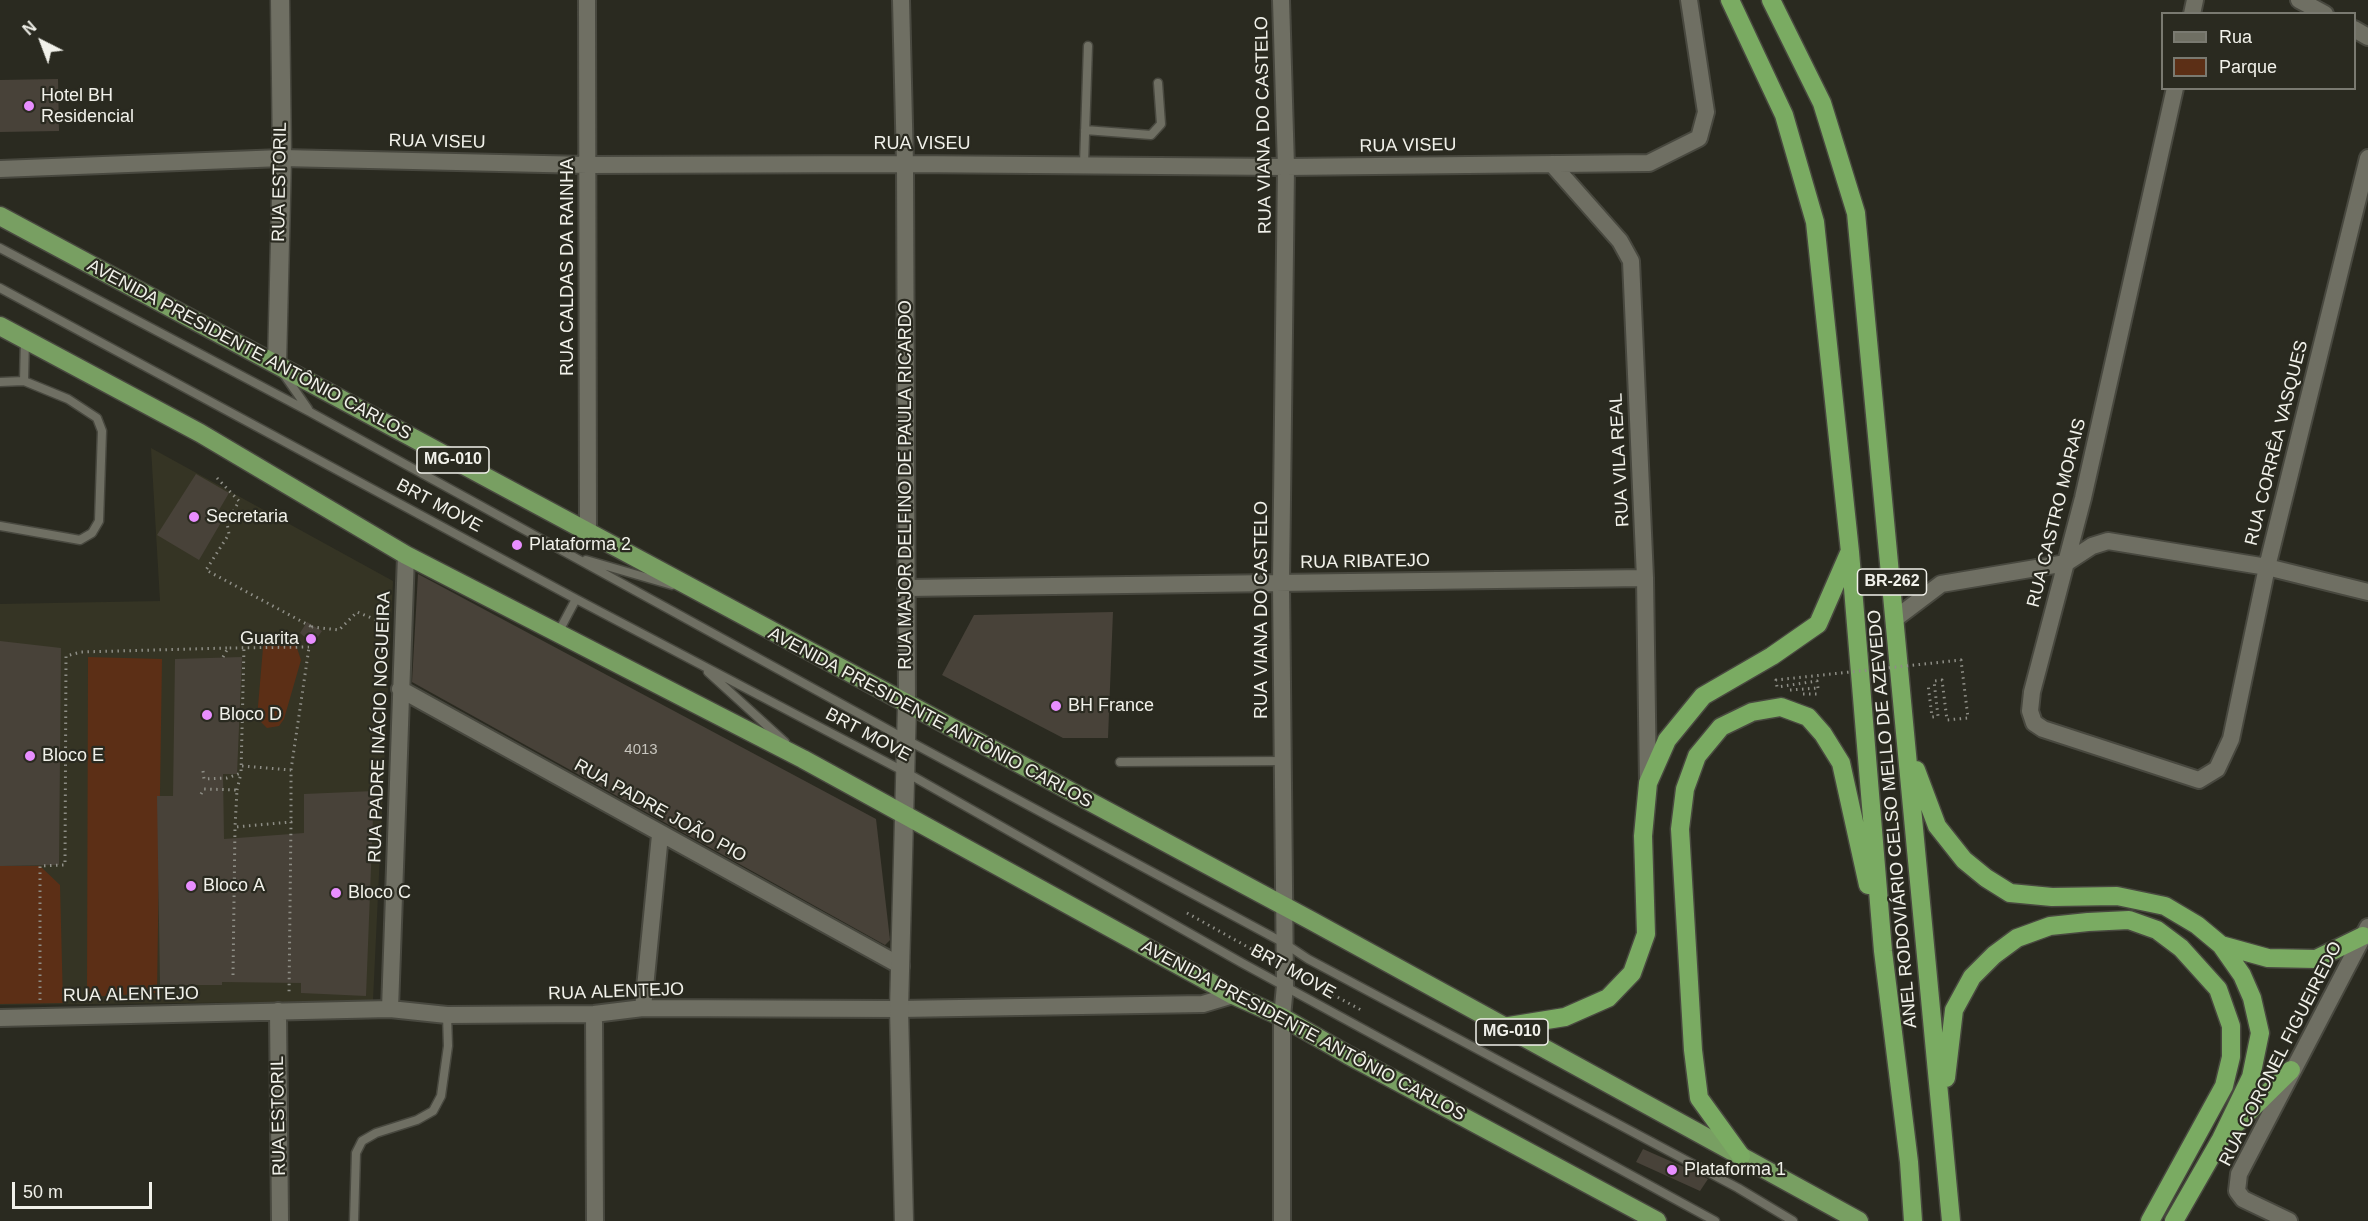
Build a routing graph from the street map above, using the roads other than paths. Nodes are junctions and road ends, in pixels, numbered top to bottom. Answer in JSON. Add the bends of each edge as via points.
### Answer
{"nodes":[{"id":1,"x":280,"y":0,"type":"edge"},
{"id":2,"x":587,"y":0,"type":"edge"},
{"id":3,"x":901,"y":0,"type":"edge"},
{"id":4,"x":1281,"y":0,"type":"edge"},
{"id":5,"x":1689,"y":0,"type":"edge"},
{"id":6,"x":1730,"y":0,"type":"edge"},
{"id":7,"x":1771,"y":0,"type":"edge"},
{"id":8,"x":2299,"y":0,"type":"edge"},
{"id":9,"x":2321,"y":12,"type":"edge"},
{"id":10,"x":1088,"y":46,"type":"dead end"},
{"id":11,"x":1158,"y":83,"type":"dead end"},
{"id":12,"x":2175,"y":90,"type":"edge"},
{"id":13,"x":1085,"y":130,"type":"junction"},
{"id":14,"x":282,"y":158,"type":"junction"},
{"id":15,"x":2368,"y":158,"type":"edge"},
{"id":16,"x":905,"y":164,"type":"junction"},
{"id":17,"x":1084,"y":164,"type":"junction"},
{"id":18,"x":1552,"y":164,"type":"junction"},
{"id":19,"x":587,"y":165,"type":"junction"},
{"id":20,"x":1286,"y":167,"type":"junction"},
{"id":21,"x":0,"y":170,"type":"edge"},
{"id":22,"x":0,"y":216,"type":"edge"},
{"id":23,"x":0,"y":248,"type":"edge"},
{"id":24,"x":0,"y":288,"type":"edge"},
{"id":25,"x":0,"y":326,"type":"edge"},
{"id":26,"x":25,"y":339,"type":"junction"},
{"id":27,"x":277,"y":364,"type":"junction"},
{"id":28,"x":24,"y":381,"type":"junction"},
{"id":29,"x":0,"y":382,"type":"edge"},
{"id":30,"x":310,"y":412,"type":"junction"},
{"id":31,"x":0,"y":526,"type":"edge"},
{"id":32,"x":588,"y":533,"type":"junction"},
{"id":33,"x":1850,"y":552,"type":"junction"},
{"id":34,"x":406,"y":555,"type":"junction"},
{"id":35,"x":571,"y":556,"type":"junction"},
{"id":36,"x":2066,"y":563,"type":"junction"},
{"id":37,"x":2266,"y":567,"type":"junction"},
{"id":38,"x":1645,"y":578,"type":"junction"},
{"id":39,"x":1281,"y":583,"type":"junction"},
{"id":40,"x":906,"y":588,"type":"junction"},
{"id":41,"x":696,"y":591,"type":"junction"},
{"id":42,"x":2368,"y":592,"type":"edge"},
{"id":43,"x":576,"y":599,"type":"junction"},
{"id":44,"x":1896,"y":618,"type":"junction"},
{"id":45,"x":558,"y":633,"type":"junction"},
{"id":46,"x":699,"y":664,"type":"junction"},
{"id":47,"x":400,"y":688,"type":"junction"},
{"id":48,"x":907,"y":705,"type":"junction"},
{"id":49,"x":1904,"y":730,"type":"junction"},
{"id":50,"x":2231,"y":739,"type":"joint"},
{"id":51,"x":907,"y":740,"type":"junction"},
{"id":52,"x":803,"y":759,"type":"junction"},
{"id":53,"x":1282,"y":761,"type":"junction"},
{"id":54,"x":1120,"y":762,"type":"dead end"},
{"id":55,"x":907,"y":774,"type":"junction"},
{"id":56,"x":1648,"y":783,"type":"junction"},
{"id":57,"x":904,"y":814,"type":"junction"},
{"id":58,"x":660,"y":835,"type":"junction"},
{"id":59,"x":1284,"y":907,"type":"junction"},
{"id":60,"x":2366,"y":932,"type":"edge"},
{"id":61,"x":1284,"y":943,"type":"junction"},
{"id":62,"x":2221,"y":945,"type":"junction"},
{"id":63,"x":1883,"y":951,"type":"junction"},
{"id":64,"x":901,"y":966,"type":"junction"},
{"id":65,"x":1289,"y":980,"type":"junction"},
{"id":66,"x":1233,"y":995,"type":"junction"},
{"id":67,"x":644,"y":1008,"type":"junction"},
{"id":68,"x":390,"y":1009,"type":"junction"},
{"id":69,"x":899,"y":1009,"type":"junction"},
{"id":70,"x":284,"y":1011,"type":"junction"},
{"id":71,"x":594,"y":1014,"type":"junction"},
{"id":72,"x":447,"y":1015,"type":"junction"},
{"id":73,"x":1282,"y":1017,"type":"junction"},
{"id":74,"x":0,"y":1018,"type":"edge"},
{"id":75,"x":1503,"y":1027,"type":"junction"},
{"id":76,"x":2291,"y":1070,"type":"junction"},
{"id":77,"x":1942,"y":1113,"type":"junction"},
{"id":78,"x":2221,"y":1139,"type":"junction"},
{"id":79,"x":1741,"y":1156,"type":"junction"},
{"id":80,"x":1611,"y":1195,"type":"junction"},
{"id":81,"x":280,"y":1221,"type":"edge"},
{"id":82,"x":354,"y":1221,"type":"edge"},
{"id":83,"x":595,"y":1221,"type":"edge"},
{"id":84,"x":904,"y":1221,"type":"edge"},
{"id":85,"x":1282,"y":1221,"type":"edge"},
{"id":86,"x":1634,"y":1221,"type":"edge"},
{"id":87,"x":1658,"y":1221,"type":"edge"},
{"id":88,"x":1715,"y":1221,"type":"edge"},
{"id":89,"x":1793,"y":1221,"type":"edge"},
{"id":90,"x":1859,"y":1221,"type":"edge"},
{"id":91,"x":1913,"y":1221,"type":"edge"},
{"id":92,"x":1951,"y":1221,"type":"edge"},
{"id":93,"x":2150,"y":1221,"type":"edge"},
{"id":94,"x":2174,"y":1221,"type":"edge"},
{"id":95,"x":2289,"y":1221,"type":"edge"}],
"edges":[{"from":1,"to":14,"type":"street","name":"RUA ESTORIL"},
{"from":2,"to":19,"type":"street","name":"RUA CALDAS DA RAINHA"},
{"from":3,"to":16,"type":"street","name":"RUA MAJOR DELFINO DE PAULA RICARDO"},
{"from":4,"to":20,"type":"street","name":"RUA VIANA DO CASTELO"},
{"from":5,"to":18,"type":"street","name":"RUA VISEU","via":[[1706,111],[1699,138],[1649,163]]},
{"from":6,"to":33,"type":"highway","name":"ANEL RODOVIÁRIO CELSO MELLO DE AZEVEDO","number":"BR-262","via":[[1784,115],[1815,222]]},
{"from":7,"to":44,"type":"highway","name":"ANEL RODOVIÁRIO CELSO MELLO DE AZEVEDO","number":"BR-262","via":[[1822,103],[1856,213]]},
{"from":8,"to":9,"type":"street"},
{"from":10,"to":13,"type":"lane"},
{"from":11,"to":13,"type":"lane","via":[[1161,124],[1151,135]]},
{"from":12,"to":36,"type":"street","name":"RUA CASTRO MORAIS"},
{"from":13,"to":17,"type":"lane"},
{"from":14,"to":19,"type":"street","name":"RUA VISEU"},
{"from":14,"to":21,"type":"street","name":"RUA VISEU"},
{"from":14,"to":27,"type":"street","name":"RUA ESTORIL"},
{"from":15,"to":37,"type":"street","name":"RUA CORRÊA VASQUES"},
{"from":16,"to":17,"type":"street","name":"RUA VISEU"},
{"from":16,"to":19,"type":"street","name":"RUA VISEU"},
{"from":16,"to":40,"type":"street","name":"RUA MAJOR DELFINO DE PAULA RICARDO"},
{"from":17,"to":20,"type":"street","name":"RUA VISEU"},
{"from":18,"to":20,"type":"street","name":"RUA VISEU"},
{"from":18,"to":38,"type":"street","name":"RUA VILA REAL","via":[[1620,241],[1631,261]]},
{"from":19,"to":32,"type":"street","name":"RUA CALDAS DA RAINHA"},
{"from":20,"to":39,"type":"street","name":"RUA VIANA DO CASTELO"},
{"from":22,"to":27,"type":"highway","name":"AVENIDA PRESIDENTE ANTÔNIO CARLOS","number":"MG-010"},
{"from":23,"to":30,"type":"lane","name":"BRT MOVE"},
{"from":24,"to":43,"type":"lane","name":"BRT MOVE"},
{"from":25,"to":26,"type":"highway","name":"AVENIDA PRESIDENTE ANTÔNIO CARLOS"},
{"from":26,"to":28,"type":"lane"},
{"from":26,"to":34,"type":"highway","name":"AVENIDA PRESIDENTE ANTÔNIO CARLOS","via":[[200,433]]},
{"from":27,"to":30,"type":"lane","name":"BRT MOVE"},
{"from":27,"to":32,"type":"highway","name":"AVENIDA PRESIDENTE ANTÔNIO CARLOS","number":"MG-010"},
{"from":28,"to":29,"type":"lane"},
{"from":28,"to":31,"type":"lane","via":[[68,399],[97,418],[102,430],[99,521],[92,533],[80,540]]},
{"from":30,"to":35,"type":"lane","name":"BRT MOVE"},
{"from":32,"to":41,"type":"highway","name":"AVENIDA PRESIDENTE ANTÔNIO CARLOS","number":"MG-010"},
{"from":33,"to":56,"type":"highway","via":[[1818,624],[1703,696],[1667,740]]},
{"from":33,"to":63,"type":"highway","name":"ANEL RODOVIÁRIO CELSO MELLO DE AZEVEDO","number":"BR-262"},
{"from":34,"to":45,"type":"highway","name":"AVENIDA PRESIDENTE ANTÔNIO CARLOS"},
{"from":34,"to":47,"type":"street","name":"RUA PADRE INÁCIO NOGUEIRA"},
{"from":35,"to":41,"type":"lane","name":"BRT MOVE"},
{"from":35,"to":51,"type":"lane","name":"BRT MOVE"},
{"from":36,"to":37,"type":"street","via":[[2108,541]]},
{"from":36,"to":44,"type":"street","via":[[1941,584]]},
{"from":36,"to":50,"type":"street","name":"RUA CASTRO MORAIS","via":[[2032,692],[2030,711],[2034,723],[2199,780],[2217,769]]},
{"from":37,"to":42,"type":"street"},
{"from":37,"to":50,"type":"street","name":"RUA CORRÊA VASQUES"},
{"from":38,"to":39,"type":"street","name":"RUA RIBATEJO"},
{"from":38,"to":56,"type":"street","name":"RUA VILA REAL"},
{"from":39,"to":40,"type":"street","name":"RUA RIBATEJO"},
{"from":39,"to":53,"type":"street","name":"RUA VIANA DO CASTELO"},
{"from":40,"to":48,"type":"street","name":"RUA MAJOR DELFINO DE PAULA RICARDO"},
{"from":41,"to":48,"type":"highway","name":"AVENIDA PRESIDENTE ANTÔNIO CARLOS","number":"MG-010"},
{"from":43,"to":45,"type":"lane"},
{"from":43,"to":46,"type":"lane","name":"BRT MOVE"},
{"from":44,"to":49,"type":"highway","name":"ANEL RODOVIÁRIO CELSO MELLO DE AZEVEDO","number":"BR-262"},
{"from":45,"to":52,"type":"highway","name":"AVENIDA PRESIDENTE ANTÔNIO CARLOS"},
{"from":46,"to":52,"type":"lane"},
{"from":46,"to":55,"type":"lane","name":"BRT MOVE"},
{"from":47,"to":58,"type":"street","name":"RUA PADRE JOÃO PIO"},
{"from":47,"to":68,"type":"street","name":"RUA PADRE INÁCIO NOGUEIRA"},
{"from":48,"to":51,"type":"street","name":"RUA MAJOR DELFINO DE PAULA RICARDO"},
{"from":48,"to":59,"type":"highway","name":"AVENIDA PRESIDENTE ANTÔNIO CARLOS","number":"MG-010"},
{"from":49,"to":62,"type":"highway","via":[[1937,826],[1964,860],[1986,878],[2010,892],[2052,897],[2117,896],[2165,906]]},
{"from":49,"to":77,"type":"highway","name":"ANEL RODOVIÁRIO CELSO MELLO DE AZEVEDO","number":"BR-262"},
{"from":51,"to":55,"type":"street","name":"RUA MAJOR DELFINO DE PAULA RICARDO"},
{"from":51,"to":61,"type":"lane","name":"BRT MOVE"},
{"from":52,"to":57,"type":"highway","name":"AVENIDA PRESIDENTE ANTÔNIO CARLOS"},
{"from":53,"to":54,"type":"lane"},
{"from":53,"to":59,"type":"street","name":"RUA VIANA DO CASTELO"},
{"from":55,"to":57,"type":"street","name":"RUA MAJOR DELFINO DE PAULA RICARDO"},
{"from":55,"to":65,"type":"lane","name":"BRT MOVE"},
{"from":56,"to":75,"type":"highway","via":[[1643,836],[1646,934],[1632,972],[1608,998],[1565,1017]]},
{"from":57,"to":64,"type":"street","name":"RUA MAJOR DELFINO DE PAULA RICARDO"},
{"from":57,"to":66,"type":"highway","name":"AVENIDA PRESIDENTE ANTÔNIO CARLOS"},
{"from":58,"to":64,"type":"street","name":"RUA PADRE JOÃO PIO"},
{"from":58,"to":67,"type":"street"},
{"from":59,"to":61,"type":"street","name":"RUA VIANA DO CASTELO"},
{"from":59,"to":75,"type":"highway","name":"AVENIDA PRESIDENTE ANTÔNIO CARLOS","number":"MG-010"},
{"from":60,"to":62,"type":"highway","via":[[2316,959],[2268,958]]},
{"from":60,"to":76,"type":"street","name":"RUA CORONEL FIGUEIREDO"},
{"from":61,"to":65,"type":"street","name":"RUA VIANA DO CASTELO"},
{"from":61,"to":89,"type":"lane","name":"BRT MOVE"},
{"from":62,"to":78,"type":"highway","via":[[2242,975],[2260,1033],[2251,1077]]},
{"from":63,"to":79,"type":"highway","via":[[1841,764],[1823,734],[1808,717],[1781,707],[1752,712],[1721,727],[1697,756],[1685,789],[1680,829],[1699,1098]]},
{"from":63,"to":91,"type":"highway","name":"ANEL RODOVIÁRIO CELSO MELLO DE AZEVEDO","number":"BR-262"},
{"from":64,"to":69,"type":"street","name":"RUA MAJOR DELFINO DE PAULA RICARDO"},
{"from":65,"to":73,"type":"street","name":"RUA VIANA DO CASTELO"},
{"from":65,"to":88,"type":"lane","name":"BRT MOVE"},
{"from":66,"to":69,"type":"street","name":"RUA ALENTEJO","via":[[1203,1004]]},
{"from":66,"to":73,"type":"highway","name":"AVENIDA PRESIDENTE ANTÔNIO CARLOS"},
{"from":67,"to":69,"type":"street","name":"RUA ALENTEJO"},
{"from":67,"to":71,"type":"street","name":"RUA ALENTEJO"},
{"from":68,"to":70,"type":"street","name":"RUA ALENTEJO"},
{"from":68,"to":72,"type":"street","name":"RUA ALENTEJO"},
{"from":69,"to":84,"type":"street","name":"RUA MAJOR DELFINO DE PAULA RICARDO"},
{"from":70,"to":74,"type":"street","name":"RUA ALENTEJO"},
{"from":70,"to":81,"type":"street","name":"RUA ESTORIL"},
{"from":71,"to":72,"type":"street","name":"RUA ALENTEJO"},
{"from":71,"to":83,"type":"street"},
{"from":72,"to":82,"type":"lane","via":[[448,1046],[441,1096],[433,1111],[362,1141],[356,1153]]},
{"from":73,"to":80,"type":"highway","name":"AVENIDA PRESIDENTE ANTÔNIO CARLOS"},
{"from":73,"to":85,"type":"street","name":"RUA VIANA DO CASTELO"},
{"from":75,"to":79,"type":"highway","name":"AVENIDA PRESIDENTE ANTÔNIO CARLOS","number":"MG-010"},
{"from":76,"to":78,"type":"highway"},
{"from":76,"to":95,"type":"street","name":"RUA CORONEL FIGUEIREDO","via":[[2239,1174],[2237,1191],[2243,1199]]},
{"from":77,"to":92,"type":"highway","name":"ANEL RODOVIÁRIO CELSO MELLO DE AZEVEDO","number":"BR-262"},
{"from":77,"to":93,"type":"highway","via":[[1954,1010],[1972,977],[1995,955],[2017,938],[2050,926],[2129,920],[2157,930],[2187,953],[2218,989],[2231,1026],[2231,1057],[2224,1086]]},
{"from":78,"to":94,"type":"highway"},
{"from":79,"to":90,"type":"highway","name":"AVENIDA PRESIDENTE ANTÔNIO CARLOS","number":"MG-010"},
{"from":80,"to":86,"type":"highway"},
{"from":80,"to":87,"type":"highway","name":"AVENIDA PRESIDENTE ANTÔNIO CARLOS"}]}
